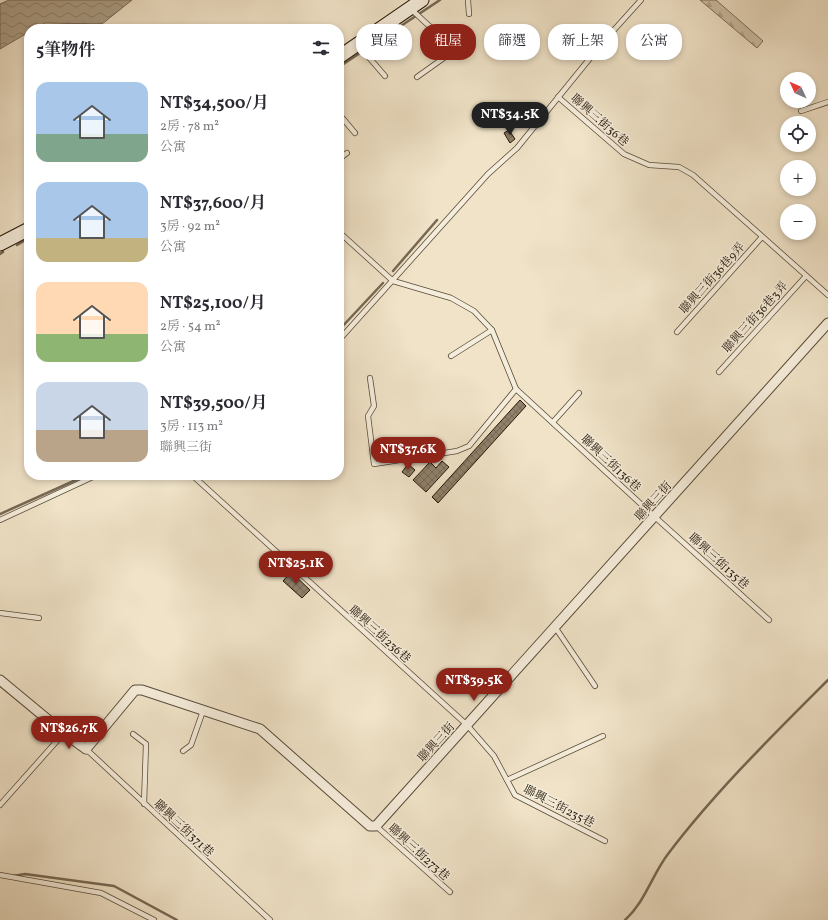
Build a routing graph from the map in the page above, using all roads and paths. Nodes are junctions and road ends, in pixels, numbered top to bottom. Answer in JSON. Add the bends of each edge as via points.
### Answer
{"nodes":[{"id":1,"x":422,"y":0,"type":"edge"},
{"id":2,"x":468,"y":0,"type":"edge"},
{"id":3,"x":641,"y":0,"type":"edge"},
{"id":4,"x":412,"y":10,"type":"junction"},
{"id":5,"x":469,"y":14,"type":"dead end"},
{"id":6,"x":391,"y":24,"type":"edge"},
{"id":7,"x":356,"y":48,"type":"edge"},
{"id":8,"x":344,"y":54,"type":"edge"},
{"id":9,"x":371,"y":60,"type":"edge"},
{"id":10,"x":385,"y":76,"type":"dead end"},
{"id":11,"x":418,"y":77,"type":"dead end"},
{"id":12,"x":558,"y":97,"type":"junction"},
{"id":13,"x":828,"y":102,"type":"edge"},
{"id":14,"x":801,"y":111,"type":"dead end"},
{"id":15,"x":344,"y":120,"type":"edge"},
{"id":16,"x":355,"y":133,"type":"dead end"},
{"id":17,"x":347,"y":153,"type":"dead end"},
{"id":18,"x":344,"y":155,"type":"edge"},
{"id":19,"x":24,"y":232,"type":"edge"},
{"id":20,"x":344,"y":237,"type":"edge"},
{"id":21,"x":762,"y":237,"type":"junction"},
{"id":22,"x":0,"y":244,"type":"edge"},
{"id":23,"x":806,"y":276,"type":"junction"},
{"id":24,"x":393,"y":281,"type":"junction"},
{"id":25,"x":828,"y":295,"type":"edge"},
{"id":26,"x":828,"y":323,"type":"edge"},
{"id":27,"x":492,"y":330,"type":"junction"},
{"id":28,"x":677,"y":332,"type":"dead end"},
{"id":29,"x":344,"y":335,"type":"edge"},
{"id":30,"x":451,"y":356,"type":"dead end"},
{"id":31,"x":719,"y":372,"type":"dead end"},
{"id":32,"x":370,"y":378,"type":"dead end"},
{"id":33,"x":516,"y":389,"type":"junction"},
{"id":34,"x":579,"y":393,"type":"dead end"},
{"id":35,"x":554,"y":422,"type":"junction"},
{"id":36,"x":86,"y":480,"type":"edge"},
{"id":37,"x":198,"y":480,"type":"edge"},
{"id":38,"x":655,"y":517,"type":"junction"},
{"id":39,"x":0,"y":520,"type":"edge"},
{"id":40,"x":0,"y":614,"type":"edge"},
{"id":41,"x":39,"y":618,"type":"dead end"},
{"id":42,"x":769,"y":620,"type":"dead end"},
{"id":43,"x":555,"y":628,"type":"junction"},
{"id":44,"x":0,"y":680,"type":"edge"},
{"id":45,"x":595,"y":686,"type":"dead end"},
{"id":46,"x":203,"y":712,"type":"junction"},
{"id":47,"x":467,"y":725,"type":"junction"},
{"id":48,"x":64,"y":734,"type":"junction"},
{"id":49,"x":133,"y":734,"type":"dead end"},
{"id":50,"x":603,"y":736,"type":"dead end"},
{"id":51,"x":86,"y":749,"type":"junction"},
{"id":52,"x":183,"y":751,"type":"dead end"},
{"id":53,"x":507,"y":780,"type":"junction"},
{"id":54,"x":144,"y":804,"type":"junction"},
{"id":55,"x":0,"y":805,"type":"edge"},
{"id":56,"x":376,"y":826,"type":"junction"},
{"id":57,"x":605,"y":841,"type":"dead end"},
{"id":58,"x":0,"y":875,"type":"edge"},
{"id":59,"x":450,"y":892,"type":"dead end"},
{"id":60,"x":154,"y":920,"type":"edge"},
{"id":61,"x":270,"y":920,"type":"edge"}],
"edges":[{"from":1,"to":4,"type":"street"},
{"from":2,"to":5,"type":"lane"},
{"from":3,"to":12,"type":"lane"},
{"from":4,"to":6,"type":"street"},
{"from":4,"to":11,"type":"lane","via":[[456,50]]},
{"from":7,"to":8,"type":"street"},
{"from":9,"to":10,"type":"lane"},
{"from":12,"to":21,"type":"lane","name":"聯興三街36巷","via":[[624,154],[649,165],[679,167],[693,175]]},
{"from":12,"to":24,"type":"lane","name":"聯興三街36巷","via":[[517,148],[488,174]]},
{"from":13,"to":14,"type":"lane"},
{"from":15,"to":16,"type":"lane"},
{"from":17,"to":18,"type":"lane"},
{"from":19,"to":22,"type":"street"},
{"from":20,"to":24,"type":"lane","name":"聯興三街136巷"},
{"from":21,"to":23,"type":"lane","name":"聯興三街36巷"},
{"from":21,"to":28,"type":"lane","name":"聯興三街36巷9弄"},
{"from":23,"to":25,"type":"lane","name":"聯興三街36巷"},
{"from":23,"to":31,"type":"lane","name":"聯興三街36巷3弄"},
{"from":24,"to":27,"type":"lane","name":"聯興三街136巷","via":[[451,298],[474,311]]},
{"from":24,"to":29,"type":"lane"},
{"from":26,"to":38,"type":"street","name":"聯興三街"},
{"from":27,"to":30,"type":"lane"},
{"from":27,"to":33,"type":"lane","name":"聯興三街136巷"},
{"from":32,"to":33,"type":"lane","via":[[374,406],[368,416],[374,464],[457,451],[469,446]]},
{"from":33,"to":35,"type":"lane","name":"聯興三街136巷"},
{"from":34,"to":35,"type":"lane"},
{"from":35,"to":38,"type":"lane","name":"聯興三街136巷"},
{"from":36,"to":39,"type":"lane"},
{"from":37,"to":47,"type":"lane","name":"聯興三街236巷"},
{"from":38,"to":42,"type":"lane","name":"聯興三街135巷"},
{"from":38,"to":43,"type":"street","name":"聯興三街"},
{"from":40,"to":41,"type":"lane"},
{"from":43,"to":45,"type":"lane"},
{"from":43,"to":47,"type":"street","name":"聯興三街"},
{"from":44,"to":48,"type":"street"},
{"from":46,"to":51,"type":"street","via":[[142,690],[135,690]]},
{"from":46,"to":52,"type":"lane","via":[[191,745]]},
{"from":46,"to":56,"type":"street","via":[[260,729],[370,826]]},
{"from":47,"to":53,"type":"lane","name":"聯興三街235巷","via":[[494,756]]},
{"from":47,"to":56,"type":"street","name":"聯興三街"},
{"from":48,"to":51,"type":"street"},
{"from":48,"to":55,"type":"lane"},
{"from":49,"to":54,"type":"lane","via":[[146,744]]},
{"from":50,"to":53,"type":"lane"},
{"from":51,"to":54,"type":"lane","name":"聯興三街371巷"},
{"from":53,"to":57,"type":"lane","name":"聯興三街235巷","via":[[515,795]]},
{"from":54,"to":61,"type":"lane","name":"聯興三街371巷"},
{"from":56,"to":59,"type":"lane","name":"聯興三街273巷"},
{"from":58,"to":60,"type":"lane","via":[[102,893]]}]}
